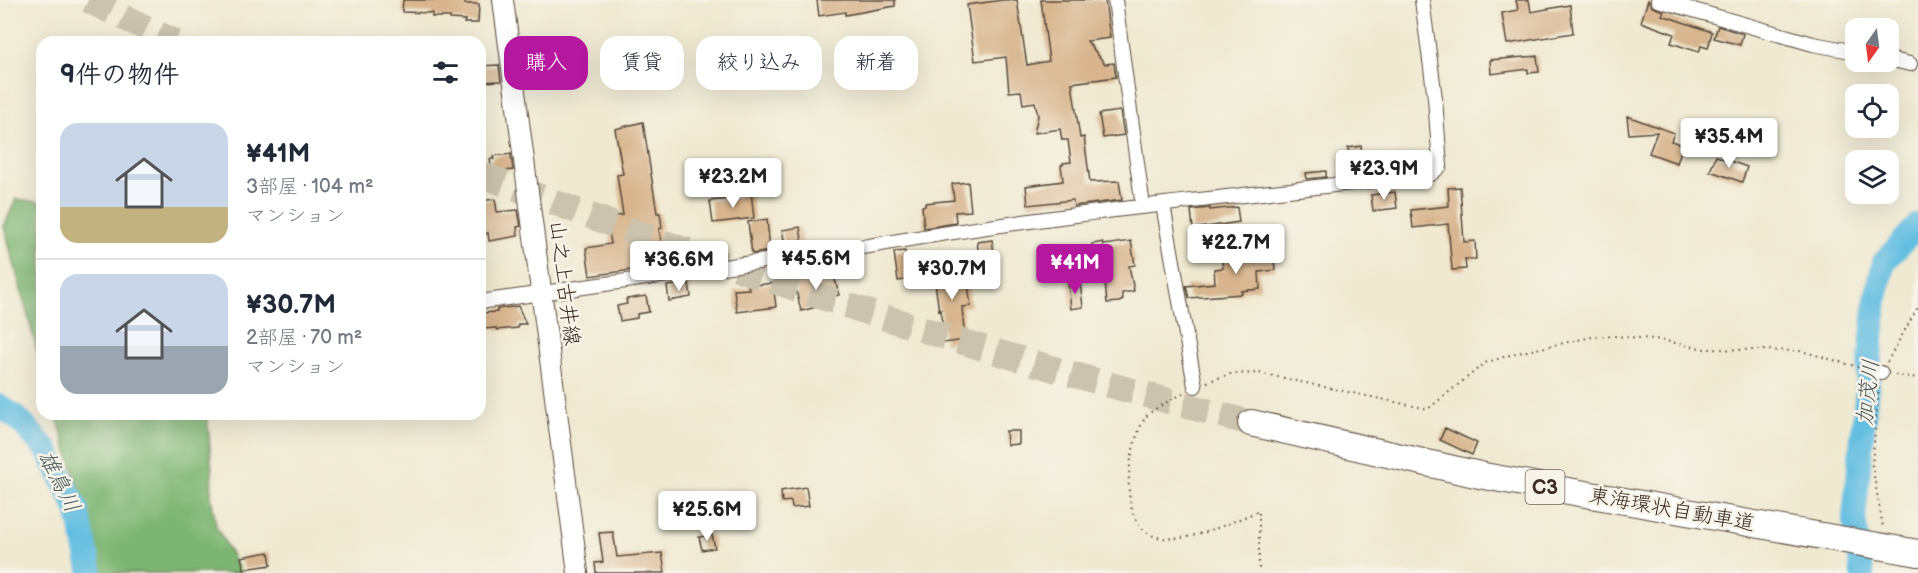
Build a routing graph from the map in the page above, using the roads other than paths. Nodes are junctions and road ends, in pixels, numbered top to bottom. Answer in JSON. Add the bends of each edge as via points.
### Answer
{"nodes":[{"id":1,"x":503,"y":0,"type":"edge"},
{"id":2,"x":1115,"y":0,"type":"edge"},
{"id":3,"x":1422,"y":0,"type":"edge"},
{"id":4,"x":1658,"y":0,"type":"edge"},
{"id":5,"x":1845,"y":50,"type":"edge"},
{"id":6,"x":1899,"y":62,"type":"edge"},
{"id":7,"x":1910,"y":64,"type":"dead end"},
{"id":8,"x":1163,"y":205,"type":"junction"},
{"id":9,"x":1143,"y":207,"type":"junction"},
{"id":10,"x":542,"y":293,"type":"junction"},
{"id":11,"x":486,"y":301,"type":"edge"},
{"id":12,"x":1195,"y":386,"type":"road end"},
{"id":13,"x":1251,"y":423,"type":"tunnel mouth"},
{"id":14,"x":1918,"y":553,"type":"edge"},
{"id":15,"x":578,"y":573,"type":"edge"}],
"edges":[{"from":1,"to":10,"type":"main road","name":"山之上古井線"},
{"from":2,"to":9,"type":"street"},
{"from":3,"to":8,"type":"street","via":[[1440,166],[1431,174]]},
{"from":4,"to":5,"type":"street"},
{"from":6,"to":7,"type":"street"},
{"from":8,"to":9,"type":"street"},
{"from":8,"to":12,"type":"street"},
{"from":9,"to":10,"type":"street"},
{"from":10,"to":11,"type":"street"},
{"from":10,"to":15,"type":"main road","name":"山之上古井線"},
{"from":13,"to":14,"type":"highway","name":"東海環状自動車道","number":"C3","via":[[1484,476],[1840,540],[1877,540]]}]}
